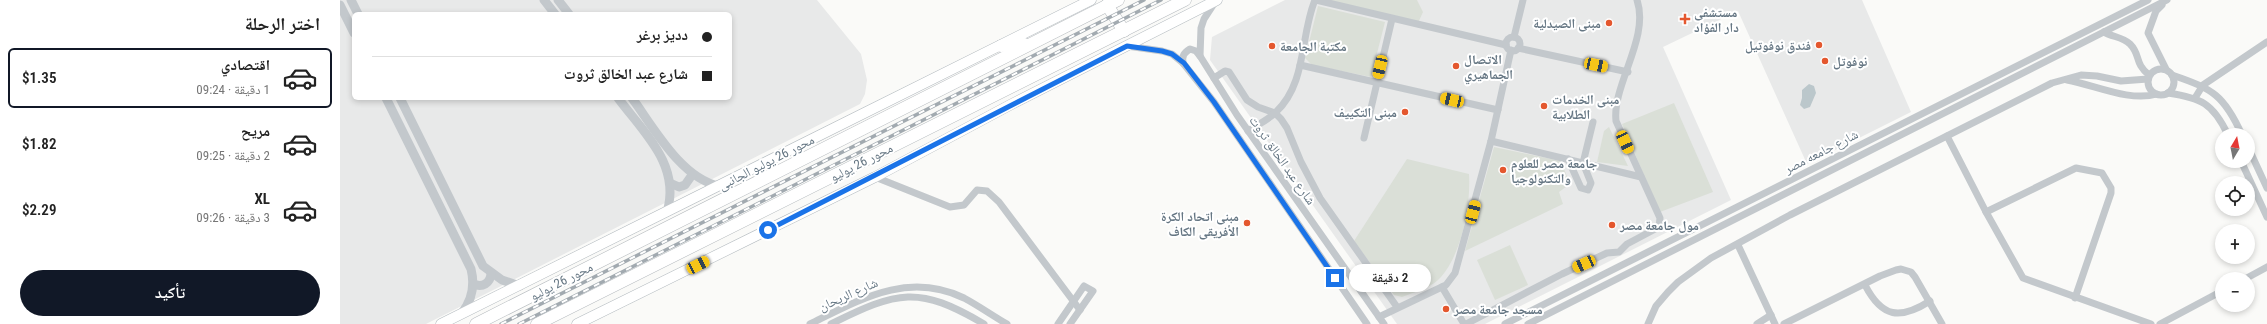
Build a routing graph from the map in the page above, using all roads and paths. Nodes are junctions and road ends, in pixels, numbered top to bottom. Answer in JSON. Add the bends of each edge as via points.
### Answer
{"nodes":[{"id":1,"x":351,"y":0,"type":"edge"},
{"id":2,"x":544,"y":0,"type":"edge"},
{"id":3,"x":558,"y":0,"type":"edge"},
{"id":4,"x":1091,"y":0,"type":"edge"},
{"id":5,"x":1185,"y":0,"type":"edge"},
{"id":6,"x":1217,"y":0,"type":"edge"},
{"id":7,"x":1315,"y":0,"type":"edge"},
{"id":8,"x":1522,"y":0,"type":"edge"},
{"id":9,"x":1637,"y":0,"type":"edge"},
{"id":10,"x":2148,"y":0,"type":"edge"},
{"id":11,"x":2167,"y":0,"type":"edge"},
{"id":12,"x":1113,"y":3,"type":"edge"},
{"id":13,"x":340,"y":5,"type":"edge"},
{"id":14,"x":357,"y":12,"type":"edge"},
{"id":15,"x":553,"y":12,"type":"edge"},
{"id":16,"x":567,"y":12,"type":"edge"},
{"id":17,"x":1392,"y":19,"type":"junction"},
{"id":18,"x":352,"y":30,"type":"edge"},
{"id":19,"x":1124,"y":31,"type":"junction"},
{"id":20,"x":2104,"y":32,"type":"junction"},
{"id":21,"x":1514,"y":37,"type":"junction"},
{"id":22,"x":2267,"y":42,"type":"edge"},
{"id":23,"x":1031,"y":43,"type":"junction"},
{"id":24,"x":1001,"y":46,"type":"junction"},
{"id":25,"x":1127,"y":46,"type":"junction"},
{"id":26,"x":1512,"y":48,"type":"junction"},
{"id":27,"x":1200,"y":56,"type":"junction"},
{"id":28,"x":1184,"y":63,"type":"junction"},
{"id":29,"x":1300,"y":65,"type":"junction"},
{"id":30,"x":2166,"y":70,"type":"junction"},
{"id":31,"x":1628,"y":72,"type":"junction"},
{"id":32,"x":2172,"y":75,"type":"junction"},
{"id":33,"x":2149,"y":77,"type":"junction"},
{"id":34,"x":1214,"y":78,"type":"junction"},
{"id":35,"x":2063,"y":80,"type":"junction"},
{"id":36,"x":1377,"y":82,"type":"junction"},
{"id":37,"x":2203,"y":85,"type":"junction"},
{"id":38,"x":2168,"y":93,"type":"junction"},
{"id":39,"x":2157,"y":94,"type":"junction"},
{"id":40,"x":2195,"y":98,"type":"junction"},
{"id":41,"x":387,"y":100,"type":"edge"},
{"id":42,"x":401,"y":100,"type":"edge"},
{"id":43,"x":619,"y":100,"type":"edge"},
{"id":44,"x":633,"y":100,"type":"edge"},
{"id":45,"x":1498,"y":110,"type":"junction"},
{"id":46,"x":1275,"y":113,"type":"junction"},
{"id":47,"x":1592,"y":122,"type":"dead end"},
{"id":48,"x":2223,"y":128,"type":"edge"},
{"id":49,"x":2239,"y":128,"type":"edge"},
{"id":50,"x":1248,"y":131,"type":"junction"},
{"id":51,"x":1947,"y":136,"type":"junction"},
{"id":52,"x":1364,"y":138,"type":"dead end"},
{"id":53,"x":1491,"y":140,"type":"junction"},
{"id":54,"x":1568,"y":159,"type":"junction"},
{"id":55,"x":2255,"y":162,"type":"edge"},
{"id":56,"x":1583,"y":163,"type":"junction"},
{"id":57,"x":2243,"y":168,"type":"edge"},
{"id":58,"x":692,"y":175,"type":"junction"},
{"id":59,"x":875,"y":177,"type":"junction"},
{"id":60,"x":1641,"y":177,"type":"junction"},
{"id":61,"x":670,"y":184,"type":"junction"},
{"id":62,"x":719,"y":186,"type":"junction"},
{"id":63,"x":2267,"y":188,"type":"edge"},
{"id":64,"x":667,"y":212,"type":"junction"},
{"id":65,"x":1986,"y":212,"type":"junction"},
{"id":66,"x":2267,"y":217,"type":"edge"},
{"id":67,"x":1738,"y":245,"type":"junction"},
{"id":68,"x":2267,"y":267,"type":"edge"},
{"id":69,"x":491,"y":274,"type":"junction"},
{"id":70,"x":2255,"y":274,"type":"edge"},
{"id":71,"x":474,"y":284,"type":"junction"},
{"id":72,"x":1865,"y":285,"type":"junction"},
{"id":73,"x":520,"y":286,"type":"junction"},
{"id":74,"x":1442,"y":287,"type":"junction"},
{"id":75,"x":925,"y":288,"type":"junction"},
{"id":76,"x":2215,"y":295,"type":"edge"},
{"id":77,"x":924,"y":298,"type":"junction"},
{"id":78,"x":2075,"y":298,"type":"junction"},
{"id":79,"x":1930,"y":301,"type":"junction"},
{"id":80,"x":1074,"y":302,"type":"junction"},
{"id":81,"x":1397,"y":307,"type":"junction"},
{"id":82,"x":1080,"y":310,"type":"junction"},
{"id":83,"x":598,"y":313,"type":"junction"},
{"id":84,"x":462,"y":314,"type":"junction"},
{"id":85,"x":1771,"y":315,"type":"junction"},
{"id":86,"x":1379,"y":317,"type":"junction"},
{"id":87,"x":441,"y":324,"type":"edge"},
{"id":88,"x":476,"y":324,"type":"edge"},
{"id":89,"x":538,"y":324,"type":"edge"},
{"id":90,"x":577,"y":324,"type":"edge"},
{"id":91,"x":588,"y":324,"type":"edge"},
{"id":92,"x":810,"y":324,"type":"edge"},
{"id":93,"x":831,"y":324,"type":"edge"},
{"id":94,"x":984,"y":324,"type":"edge"},
{"id":95,"x":1007,"y":324,"type":"edge"},
{"id":96,"x":1058,"y":324,"type":"edge"},
{"id":97,"x":1070,"y":324,"type":"edge"},
{"id":98,"x":1367,"y":324,"type":"edge"},
{"id":99,"x":1384,"y":324,"type":"edge"},
{"id":100,"x":1465,"y":324,"type":"edge"},
{"id":101,"x":1505,"y":324,"type":"edge"},
{"id":102,"x":1528,"y":324,"type":"edge"},
{"id":103,"x":1648,"y":324,"type":"edge"},
{"id":104,"x":1757,"y":324,"type":"edge"},
{"id":105,"x":1775,"y":324,"type":"edge"},
{"id":106,"x":1784,"y":324,"type":"edge"},
{"id":107,"x":1942,"y":324,"type":"edge"},
{"id":108,"x":2151,"y":324,"type":"edge"},
{"id":109,"x":2160,"y":324,"type":"edge"}],
"edges":[{"from":1,"to":14,"type":"street"},
{"from":2,"to":15,"type":"street"},
{"from":3,"to":16,"type":"street"},
{"from":4,"to":24,"type":"main road","name":"محور 26 يوليو الجانبى"},
{"from":5,"to":19,"type":"highway","name":"محور 26 يوليو"},
{"from":6,"to":25,"type":"main road"},
{"from":6,"to":27,"type":"street","via":[[1200,28]]},
{"from":7,"to":17,"type":"street"},
{"from":7,"to":29,"type":"street"},
{"from":8,"to":21,"type":"street"},
{"from":9,"to":31,"type":"street","via":[[1640,18]]},
{"from":10,"to":101,"type":"street","name":"شارع جامعه مصر"},
{"from":11,"to":20,"type":"street","name":"شارع جامعه مصر"},
{"from":11,"to":30,"type":"street","via":[[2156,11],[2148,33]]},
{"from":12,"to":19,"type":"highway"},
{"from":12,"to":23,"type":"highway","name":"محور 26 يوليو"},
{"from":13,"to":18,"type":"street"},
{"from":17,"to":26,"type":"street"},
{"from":17,"to":36,"type":"street"},
{"from":19,"to":89,"type":"highway","name":"محور 26 يوليو"},
{"from":20,"to":33,"type":"street","via":[[2130,44],[2140,67]]},
{"from":20,"to":102,"type":"street","name":"شارع جامعه مصر"},
{"from":21,"to":26,"type":"street","via":[[1518,40]]},
{"from":21,"to":26,"type":"street","via":[[1509,38]]},
{"from":22,"to":37,"type":"street"},
{"from":23,"to":24,"type":"highway"},
{"from":23,"to":88,"type":"highway","name":"محور 26 يوليو"},
{"from":24,"to":62,"type":"main road","name":"محور 26 يوليو الجانبى"},
{"from":25,"to":28,"type":"street","name":"شارع عبد الخالق ثروت","via":[[1162,51],[1172,54]]},
{"from":25,"to":59,"type":"main road"},
{"from":26,"to":31,"type":"street"},
{"from":26,"to":45,"type":"street"},
{"from":27,"to":28,"type":"street","via":[[1196,51],[1185,52],[1182,57]]},
{"from":27,"to":34,"type":"street","name":"شارع عبد الخالق ثروت"},
{"from":28,"to":98,"type":"street","name":"شارع عبد الخالق ثروت","via":[[1214,102]]},
{"from":29,"to":36,"type":"street"},
{"from":29,"to":46,"type":"street","via":[[1290,94]]},
{"from":30,"to":32,"type":"street"},
{"from":30,"to":33,"type":"street","via":[[2158,69]]},
{"from":31,"to":60,"type":"street","via":[[1616,101],[1616,121]]},
{"from":32,"to":37,"type":"street"},
{"from":32,"to":38,"type":"street","via":[[2174,83]]},
{"from":33,"to":35,"type":"street","via":[[2121,81],[2081,75]]},
{"from":33,"to":39,"type":"street","via":[[2149,87]]},
{"from":34,"to":46,"type":"street","via":[[1225,71],[1229,72],[1247,100]]},
{"from":34,"to":50,"type":"street","name":"شارع عبد الخالق ثروت"},
{"from":35,"to":39,"type":"street","via":[[2118,93],[2142,96]]},
{"from":35,"to":51,"type":"street","via":[[2052,83]]},
{"from":36,"to":45,"type":"street"},
{"from":36,"to":52,"type":"street"},
{"from":37,"to":40,"type":"street"},
{"from":37,"to":49,"type":"street","via":[[2219,95]]},
{"from":38,"to":39,"type":"street"},
{"from":38,"to":40,"type":"street"},
{"from":40,"to":48,"type":"street","via":[[2205,102]]},
{"from":41,"to":71,"type":"street","via":[[471,269]]},
{"from":42,"to":69,"type":"street","via":[[484,266]]},
{"from":43,"to":61,"type":"street","via":[[664,160]]},
{"from":44,"to":58,"type":"street","via":[[684,168]]},
{"from":45,"to":53,"type":"street"},
{"from":46,"to":50,"type":"street"},
{"from":46,"to":81,"type":"street","via":[[1288,128],[1301,162],[1320,198]]},
{"from":47,"to":56,"type":"street"},
{"from":50,"to":86,"type":"street","name":"شارع عبد الخالق ثروت"},
{"from":51,"to":65,"type":"street"},
{"from":51,"to":67,"type":"street"},
{"from":53,"to":54,"type":"street"},
{"from":53,"to":74,"type":"street","via":[[1460,260],[1452,278]]},
{"from":54,"to":56,"type":"street"},
{"from":54,"to":56,"type":"street","via":[[1581,188],[1588,190],[1590,183]]},
{"from":55,"to":63,"type":"street"},
{"from":56,"to":60,"type":"street"},
{"from":57,"to":66,"type":"street"},
{"from":58,"to":61,"type":"street","via":[[690,181],[682,186]]},
{"from":58,"to":62,"type":"street"},
{"from":59,"to":80,"type":"street","via":[[954,208],[966,203],[975,191],[986,191],[999,202]]},
{"from":59,"to":83,"type":"main road"},
{"from":60,"to":100,"type":"street","via":[[1660,218],[1659,227],[1626,244],[1619,252],[1607,253],[1562,274]]},
{"from":61,"to":64,"type":"street"},
{"from":62,"to":64,"type":"main road","name":"محور 26 يوليو الجانبى"},
{"from":64,"to":73,"type":"main road","name":"محور 26 يوليو الجانبى"},
{"from":65,"to":78,"type":"street","via":[[2023,278]]},
{"from":65,"to":78,"type":"street","via":[[2076,168],[2098,172],[2104,176],[2111,188],[2110,197]]},
{"from":67,"to":85,"type":"street"},
{"from":67,"to":103,"type":"street","via":[[1711,258],[1678,282],[1656,306]]},
{"from":68,"to":70,"type":"street"},
{"from":69,"to":71,"type":"street","via":[[486,284]]},
{"from":69,"to":73,"type":"street"},
{"from":71,"to":84,"type":"street","via":[[469,302]]},
{"from":72,"to":79,"type":"street","via":[[1871,297],[1884,310],[1891,313],[1909,313]]},
{"from":72,"to":79,"type":"street","via":[[1880,276],[1901,269],[1911,272]]},
{"from":72,"to":106,"type":"street"},
{"from":73,"to":84,"type":"main road","name":"محور 26 يوليو الجانبى"},
{"from":74,"to":81,"type":"street"},
{"from":74,"to":100,"type":"street"},
{"from":75,"to":77,"type":"street"},
{"from":75,"to":92,"type":"street","name":"شارع الريحان","via":[[906,287],[870,295]]},
{"from":75,"to":95,"type":"street","name":"شارع الريحان","via":[[965,298]]},
{"from":76,"to":109,"type":"street"},
{"from":77,"to":93,"type":"street","name":"شارع الريحان","via":[[906,296],[872,303]]},
{"from":77,"to":94,"type":"street","name":"شارع الريحان","via":[[948,304]]},
{"from":78,"to":108,"type":"street"},
{"from":79,"to":107,"type":"street"},
{"from":80,"to":82,"type":"street"},
{"from":80,"to":82,"type":"street","via":[[1084,286],[1093,291]]},
{"from":80,"to":96,"type":"street"},
{"from":81,"to":86,"type":"street"},
{"from":82,"to":97,"type":"street"},
{"from":83,"to":90,"type":"main road"},
{"from":83,"to":91,"type":"street"},
{"from":84,"to":87,"type":"main road","name":"محور 26 يوليو الجانبى"},
{"from":85,"to":104,"type":"street"},
{"from":85,"to":105,"type":"street"},
{"from":86,"to":99,"type":"street","name":"شارع عبد الخالق ثروت"}]}
